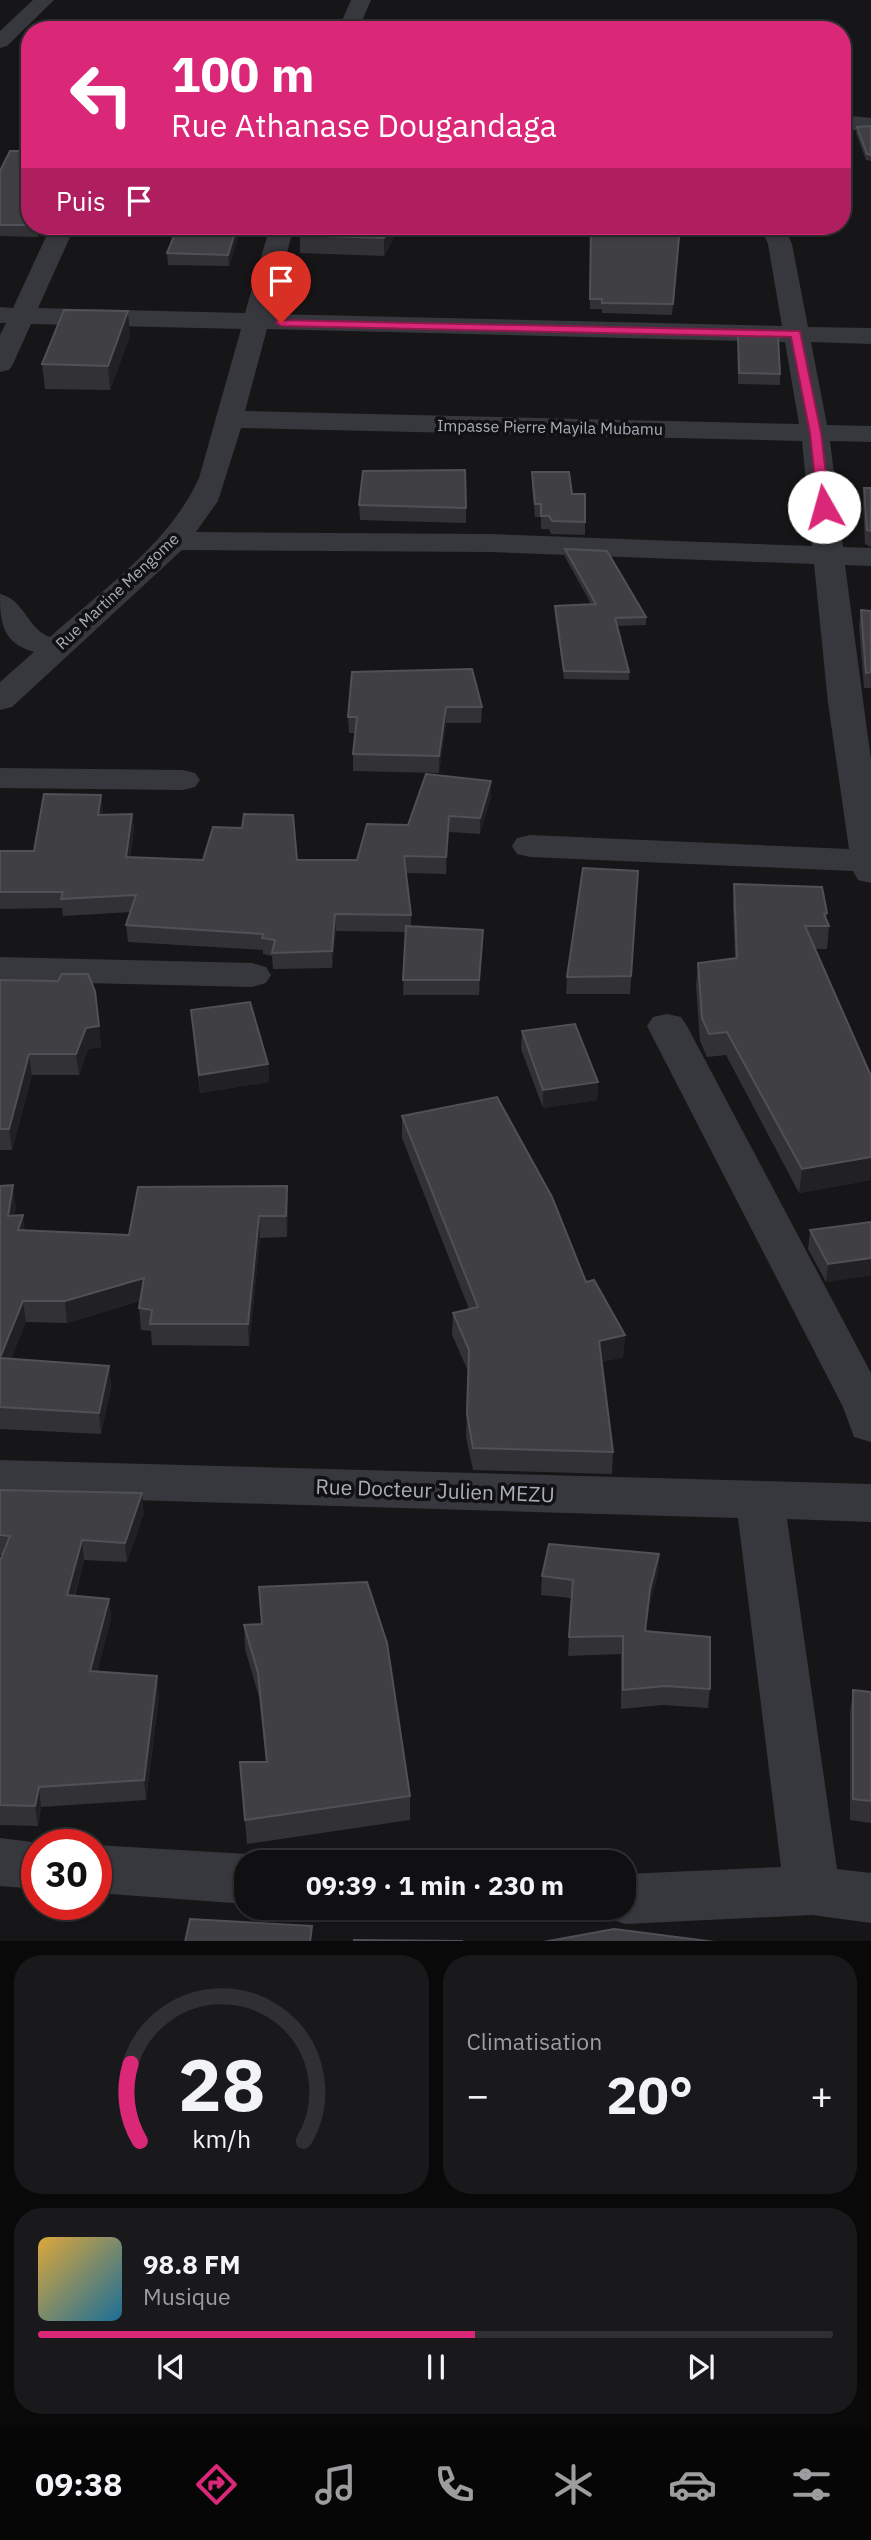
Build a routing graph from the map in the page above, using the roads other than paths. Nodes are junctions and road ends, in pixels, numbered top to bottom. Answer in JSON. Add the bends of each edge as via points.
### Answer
{"nodes":[{"id":1,"x":44,"y":0,"type":"edge"},
{"id":2,"x":360,"y":0,"type":"edge"},
{"id":3,"x":22,"y":21,"type":"edge"},
{"id":4,"x":352,"y":21,"type":"edge"},
{"id":5,"x":21,"y":22,"type":"edge"},
{"id":6,"x":0,"y":42,"type":"edge"},
{"id":7,"x":21,"y":43,"type":"edge"},
{"id":8,"x":851,"y":123,"type":"edge"},
{"id":9,"x":871,"y":125,"type":"edge"},
{"id":10,"x":58,"y":235,"type":"edge"},
{"id":11,"x":279,"y":235,"type":"edge"},
{"id":12,"x":776,"y":235,"type":"edge"},
{"id":13,"x":12,"y":316,"type":"edge"},
{"id":14,"x":254,"y":322,"type":"junction"},
{"id":15,"x":796,"y":334,"type":"junction"},
{"id":16,"x":871,"y":335,"type":"edge"},
{"id":17,"x":0,"y":364,"type":"edge"},
{"id":18,"x":229,"y":419,"type":"junction"},
{"id":19,"x":815,"y":433,"type":"junction"},
{"id":20,"x":871,"y":434,"type":"edge"},
{"id":21,"x":174,"y":541,"type":"junction"},
{"id":22,"x":830,"y":556,"type":"junction"},
{"id":23,"x":871,"y":557,"type":"edge"},
{"id":24,"x":0,"y":603,"type":"edge"},
{"id":25,"x":55,"y":648,"type":"junction"},
{"id":26,"x":0,"y":700,"type":"edge"},
{"id":27,"x":858,"y":703,"type":"edge"},
{"id":28,"x":0,"y":778,"type":"edge"},
{"id":29,"x":183,"y":780,"type":"dead end"},
{"id":30,"x":530,"y":846,"type":"dead end"},
{"id":31,"x":871,"y":864,"type":"edge"},
{"id":32,"x":0,"y":969,"type":"edge"},
{"id":33,"x":252,"y":975,"type":"dead end"},
{"id":34,"x":667,"y":1026,"type":"dead end"},
{"id":35,"x":871,"y":1424,"type":"edge"},
{"id":36,"x":0,"y":1478,"type":"edge"},
{"id":37,"x":760,"y":1501,"type":"junction"},
{"id":38,"x":871,"y":1503,"type":"edge"},
{"id":39,"x":0,"y":1862,"type":"edge"},
{"id":40,"x":21,"y":1864,"type":"edge"},
{"id":41,"x":112,"y":1871,"type":"edge"},
{"id":42,"x":234,"y":1878,"type":"edge"},
{"id":43,"x":812,"y":1890,"type":"junction"},
{"id":44,"x":636,"y":1898,"type":"edge"},
{"id":45,"x":871,"y":1898,"type":"edge"}],
"edges":[{"from":1,"to":3,"type":"street"},
{"from":2,"to":4,"type":"street"},
{"from":5,"to":6,"type":"street"},
{"from":6,"to":7,"type":"street"},
{"from":8,"to":9,"type":"street"},
{"from":10,"to":13,"type":"street"},
{"from":11,"to":14,"type":"street","name":"Rue Martine Mengome"},
{"from":12,"to":15,"type":"street"},
{"from":13,"to":14,"type":"street"},
{"from":13,"to":17,"type":"street"},
{"from":14,"to":15,"type":"street"},
{"from":14,"to":18,"type":"street","name":"Rue Martine Mengome"},
{"from":15,"to":16,"type":"street"},
{"from":15,"to":19,"type":"street"},
{"from":18,"to":19,"type":"street","name":"Impasse Pierre Mayila Mubamu"},
{"from":18,"to":21,"type":"street","name":"Rue Martine Mengome","via":[[203,502]]},
{"from":19,"to":20,"type":"street","name":"Impasse Pierre Mayila Mubamu"},
{"from":19,"to":22,"type":"street"},
{"from":21,"to":22,"type":"street","via":[[491,543]]},
{"from":21,"to":25,"type":"street","name":"Rue Martine Mengome"},
{"from":22,"to":23,"type":"street"},
{"from":22,"to":27,"type":"street"},
{"from":24,"to":25,"type":"street","via":[[30,641]]},
{"from":25,"to":26,"type":"street","name":"Rue Martine Mengome"},
{"from":27,"to":31,"type":"street"},
{"from":28,"to":29,"type":"street"},
{"from":30,"to":31,"type":"street"},
{"from":32,"to":33,"type":"street"},
{"from":34,"to":35,"type":"street"},
{"from":36,"to":37,"type":"street","name":"Rue Docteur Julien MEZU"},
{"from":37,"to":38,"type":"street","name":"Rue Docteur Julien MEZU"},
{"from":37,"to":43,"type":"street"},
{"from":39,"to":40,"type":"street"},
{"from":41,"to":42,"type":"street"},
{"from":43,"to":44,"type":"street"},
{"from":43,"to":45,"type":"street"}]}
